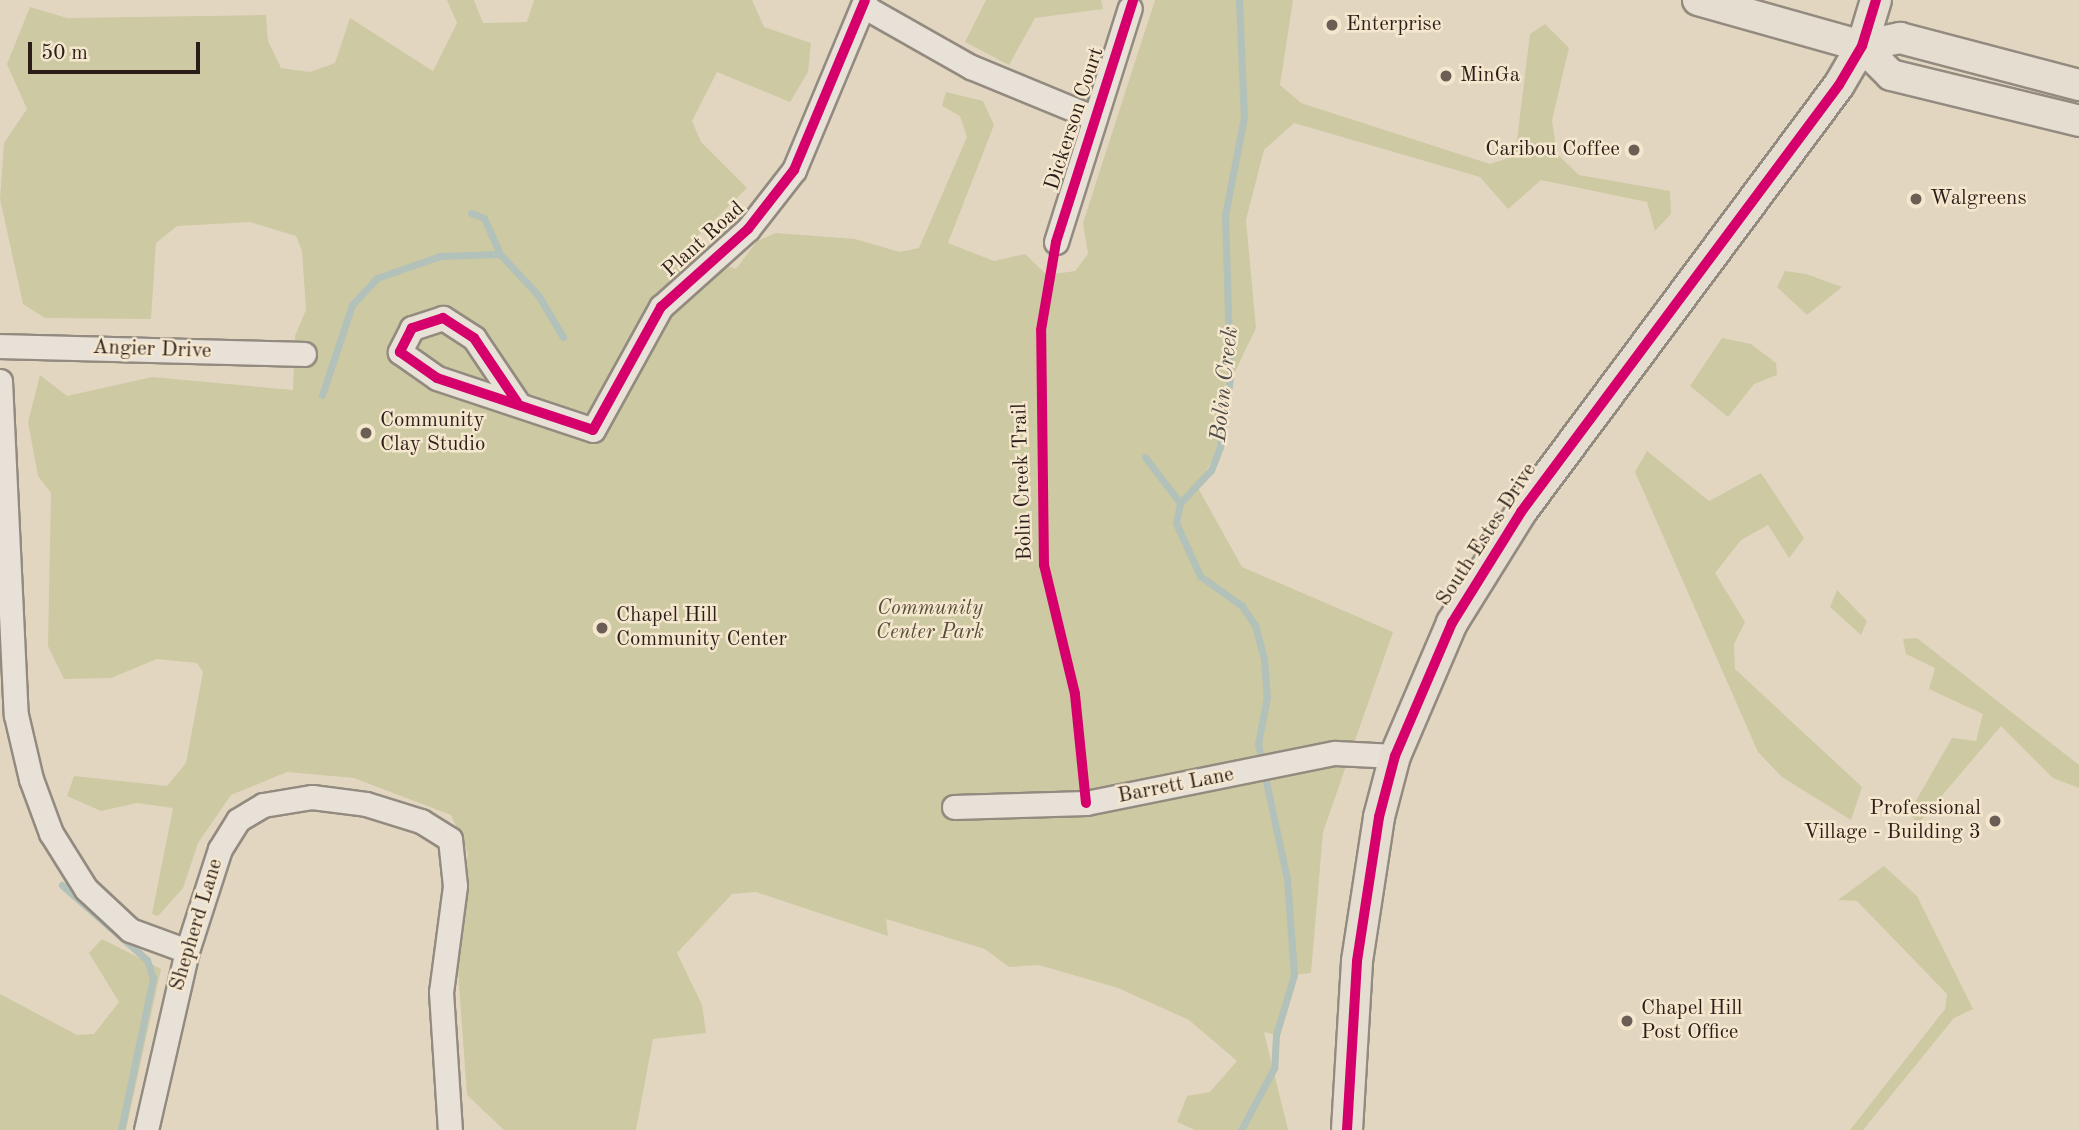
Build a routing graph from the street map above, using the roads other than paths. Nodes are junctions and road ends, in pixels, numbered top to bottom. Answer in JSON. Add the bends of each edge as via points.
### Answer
{"nodes":[{"id":1,"x":1698,"y":0,"type":"edge"},
{"id":2,"x":1876,"y":0,"type":"edge"},
{"id":3,"x":864,"y":3,"type":"edge"},
{"id":4,"x":1130,"y":8,"type":"dead end"},
{"id":5,"x":1863,"y":46,"type":"junction"},
{"id":6,"x":2079,"y":85,"type":"edge"},
{"id":7,"x":1095,"y":118,"type":"junction"},
{"id":8,"x":2079,"y":121,"type":"edge"},
{"id":9,"x":1056,"y":242,"type":"dead end"},
{"id":10,"x":0,"y":346,"type":"edge"},
{"id":11,"x":304,"y":354,"type":"dead end"},
{"id":12,"x":0,"y":382,"type":"edge"},
{"id":13,"x":517,"y":402,"type":"junction"},
{"id":14,"x":1395,"y":756,"type":"junction"},
{"id":15,"x":954,"y":807,"type":"dead end"},
{"id":16,"x":187,"y":951,"type":"junction"},
{"id":17,"x":146,"y":1130,"type":"edge"},
{"id":18,"x":450,"y":1130,"type":"edge"},
{"id":19,"x":1347,"y":1130,"type":"edge"}],
"edges":[{"from":1,"to":5,"type":"main road"},
{"from":2,"to":5,"type":"main road"},
{"from":3,"to":7,"type":"street","name":"Dickerson Court","via":[[971,67]]},
{"from":3,"to":13,"type":"street","name":"Plant Road","via":[[794,170],[748,229],[661,307],[593,430]]},
{"from":4,"to":7,"type":"street","name":"Dickerson Court"},
{"from":5,"to":6,"type":"main road","via":[[1900,38]]},
{"from":5,"to":8,"type":"main road","via":[[1891,75]]},
{"from":5,"to":14,"type":"main road","name":"South Estes Drive","via":[[1487,563],[1452,623]]},
{"from":7,"to":9,"type":"street","name":"Dickerson Court"},
{"from":10,"to":11,"type":"street","name":"Angier Drive"},
{"from":12,"to":16,"type":"street","via":[[16,715],[31,779],[51,833],[86,889],[130,930]]},
{"from":13,"to":13,"type":"street","name":"Plant Road","via":[[474,338],[443,318],[412,328],[400,352],[437,378]]},
{"from":14,"to":15,"type":"street","name":"Barrett Lane","via":[[1335,753],[1086,803]]},
{"from":14,"to":19,"type":"main road","name":"South Estes Drive","via":[[1364,899]]},
{"from":16,"to":17,"type":"street","name":"Shepherd Lane"},
{"from":16,"to":18,"type":"street","name":"Shepherd Lane","via":[[220,849],[238,820],[263,805],[337,799],[439,830],[450,839],[455,886],[441,992]]}]}
